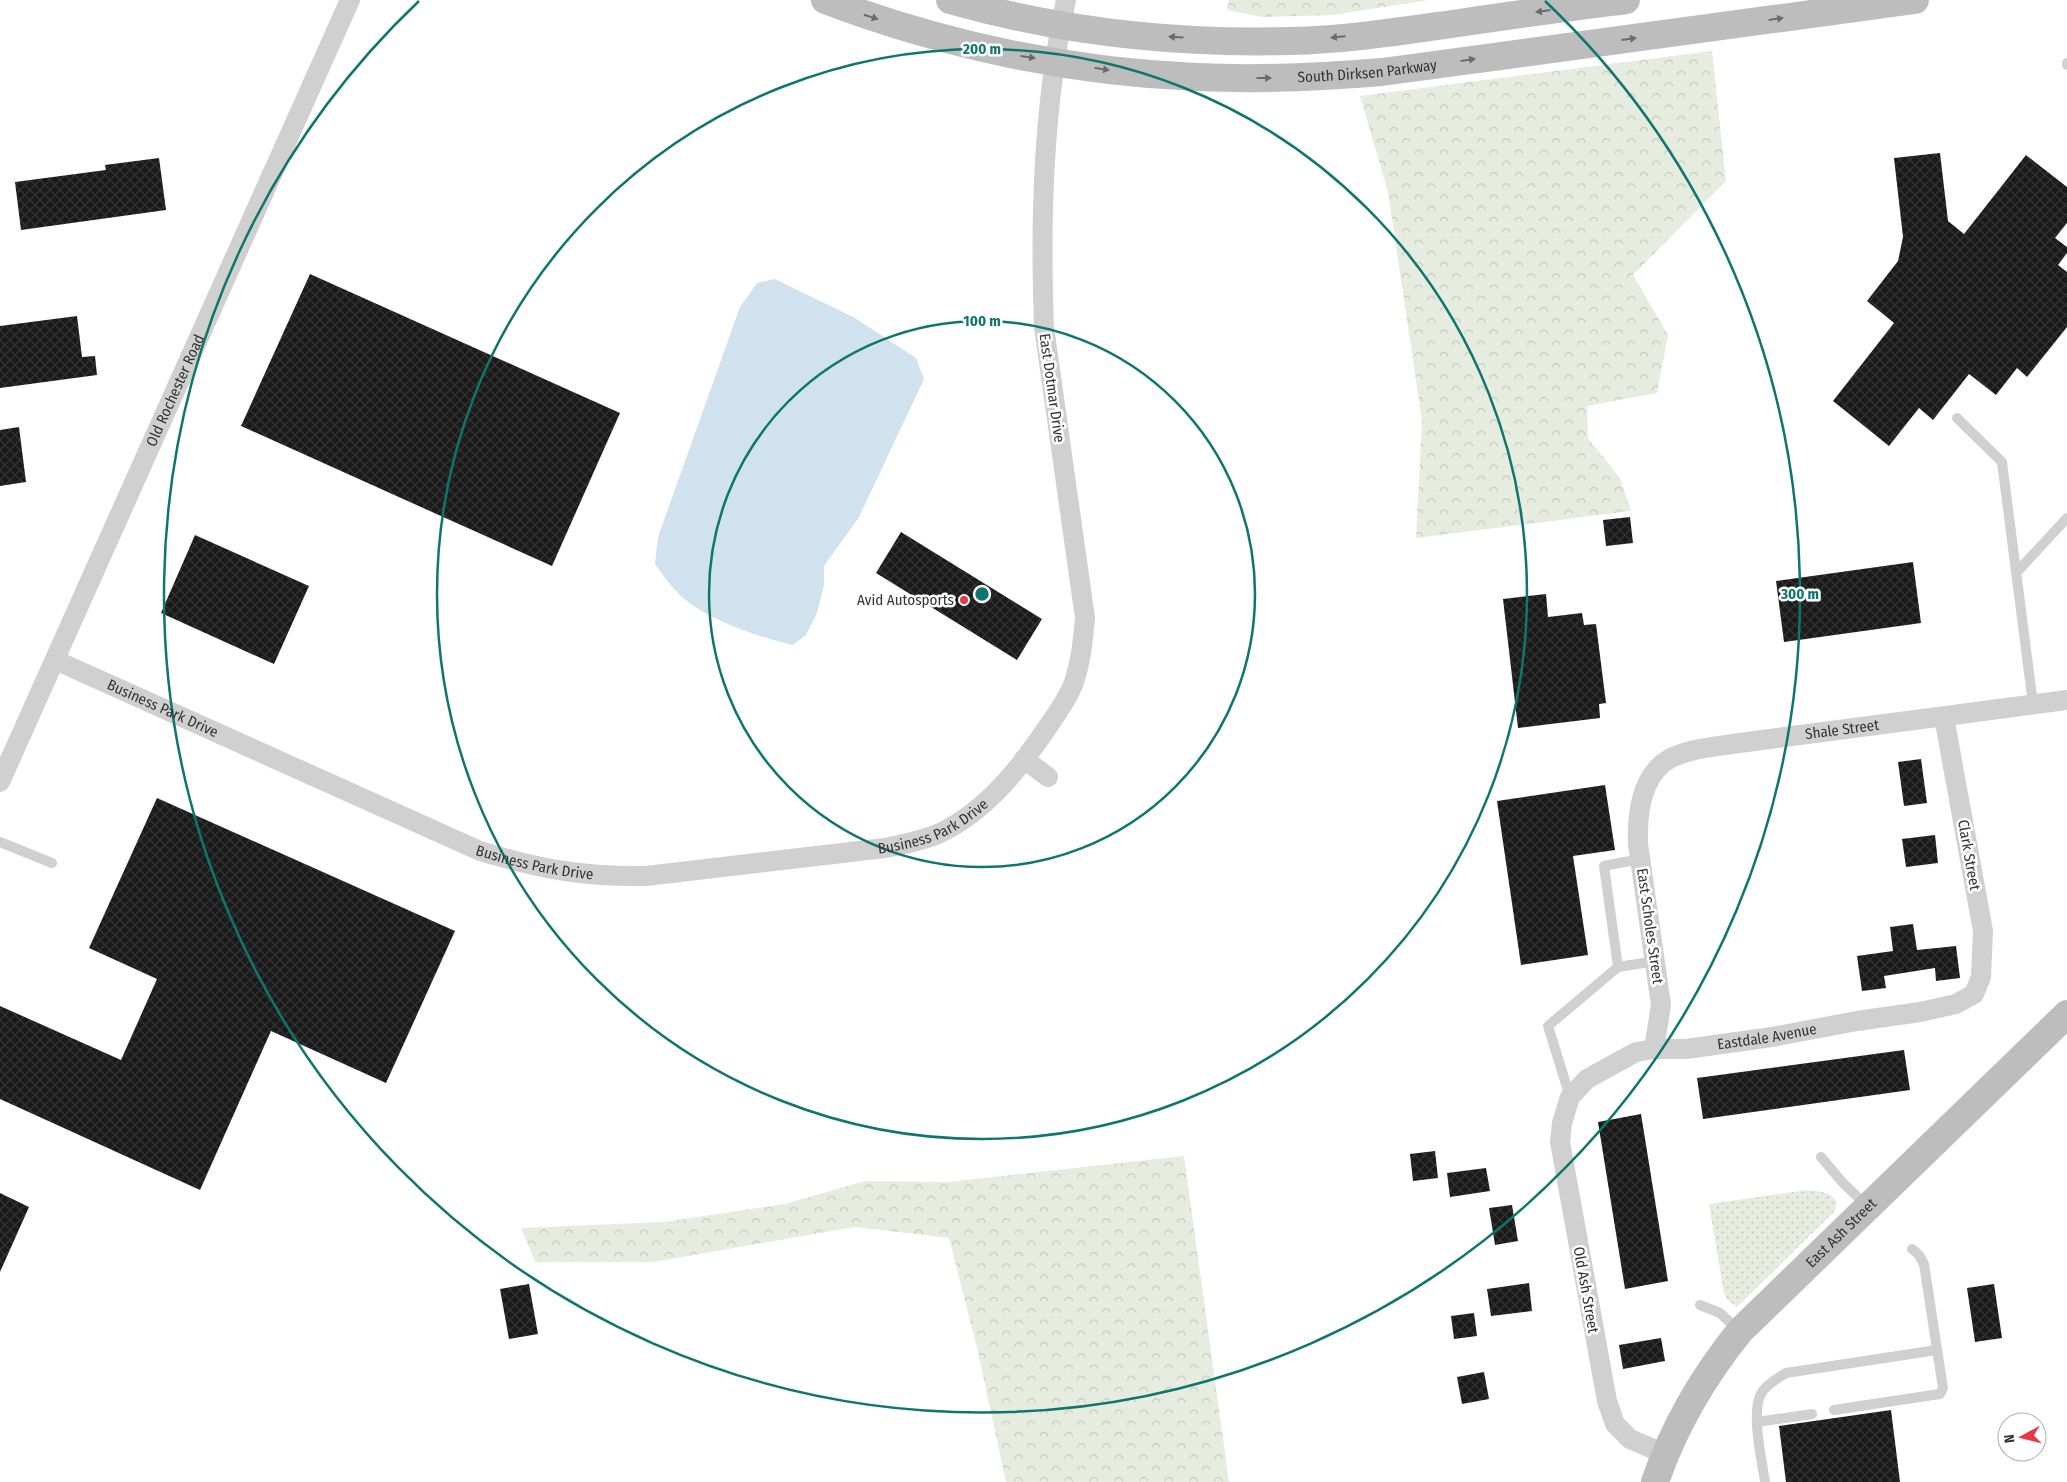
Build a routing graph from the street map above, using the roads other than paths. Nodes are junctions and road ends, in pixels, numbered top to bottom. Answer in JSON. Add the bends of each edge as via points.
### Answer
{"nodes":[{"id":1,"x":350,"y":0,"type":"edge"},
{"id":2,"x":825,"y":0,"type":"edge"},
{"id":3,"x":950,"y":0,"type":"edge"},
{"id":4,"x":1626,"y":0,"type":"edge"},
{"id":5,"x":1915,"y":0,"type":"edge"},
{"id":6,"x":1063,"y":12,"type":"edge"},
{"id":7,"x":1054,"y":61,"type":"junction"},
{"id":8,"x":1956,"y":418,"type":"dead end"},
{"id":9,"x":2067,"y":518,"type":"edge"},
{"id":10,"x":2016,"y":573,"type":"junction"},
{"id":11,"x":55,"y":660,"type":"junction"},
{"id":12,"x":2067,"y":700,"type":"edge"},
{"id":13,"x":2032,"y":704,"type":"junction"},
{"id":14,"x":1944,"y":717,"type":"junction"},
{"id":15,"x":1024,"y":760,"type":"junction"},
{"id":16,"x":1048,"y":777,"type":"dead end"},
{"id":17,"x":0,"y":782,"type":"edge"},
{"id":18,"x":1640,"y":803,"type":"joint"},
{"id":19,"x":0,"y":842,"type":"edge"},
{"id":20,"x":1640,"y":859,"type":"junction"},
{"id":21,"x":52,"y":863,"type":"dead end"},
{"id":22,"x":1656,"y":961,"type":"junction"},
{"id":23,"x":1618,"y":967,"type":"junction"},
{"id":24,"x":1974,"y":994,"type":"joint"},
{"id":25,"x":2067,"y":1014,"type":"edge"},
{"id":26,"x":1654,"y":1049,"type":"junction"},
{"id":27,"x":1570,"y":1097,"type":"junction"},
{"id":28,"x":1821,"y":1157,"type":"dead end"},
{"id":29,"x":1868,"y":1206,"type":"junction"},
{"id":30,"x":1912,"y":1248,"type":"dead end"},
{"id":31,"x":1700,"y":1304,"type":"dead end"},
{"id":32,"x":1740,"y":1331,"type":"junction"},
{"id":33,"x":1937,"y":1350,"type":"junction"},
{"id":34,"x":1834,"y":1410,"type":"dead end"},
{"id":35,"x":1812,"y":1414,"type":"dead end"},
{"id":36,"x":1757,"y":1422,"type":"junction"},
{"id":37,"x":1665,"y":1454,"type":"junction"},
{"id":38,"x":1655,"y":1482,"type":"edge"},
{"id":39,"x":1765,"y":1482,"type":"edge"}],
"edges":[{"from":1,"to":11,"type":"street","name":"Old Rochester Road"},
{"from":2,"to":7,"type":"main road","name":"South Dirksen Parkway","one_way":true,"via":[[914,30],[1018,56]]},
{"from":3,"to":6,"type":"main road","via":[[1014,16]]},
{"from":4,"to":6,"type":"main road","one_way":true,"via":[[1386,34],[1290,41],[1151,36]]},
{"from":7,"to":5,"type":"main road","name":"South Dirksen Parkway","one_way":true,"via":[[1124,72],[1198,77],[1320,77],[1382,72]]},
{"from":6,"to":7,"type":"street","name":"East Dotmar Drive"},
{"from":7,"to":15,"type":"street","name":"East Dotmar Drive","via":[[1046,129],[1041,230],[1044,327],[1084,618],[1083,641],[1065,702]]},
{"from":8,"to":10,"type":"lane","via":[[2002,462]]},
{"from":9,"to":10,"type":"lane"},
{"from":10,"to":13,"type":"lane"},
{"from":11,"to":15,"type":"street","name":"Business Park Drive","via":[[480,850],[553,871],[614,877],[646,876],[918,842],[963,820],[1000,788]]},
{"from":11,"to":17,"type":"street","name":"Old Rochester Road"},
{"from":12,"to":13,"type":"street","name":"Shale Street"},
{"from":13,"to":14,"type":"street","name":"Shale Street"},
{"from":14,"to":18,"type":"street","name":"Shale Street","via":[[1698,749],[1670,759],[1647,784]]},
{"from":14,"to":24,"type":"street","name":"Clark Street","via":[[1983,931],[1981,977]]},
{"from":15,"to":16,"type":"street"},
{"from":18,"to":20,"type":"street","name":"East Scholes Street"},
{"from":19,"to":21,"type":"lane"},
{"from":20,"to":22,"type":"street","name":"East Scholes Street"},
{"from":20,"to":23,"type":"lane","via":[[1604,866]]},
{"from":22,"to":23,"type":"lane"},
{"from":22,"to":26,"type":"street","name":"East Scholes Street","via":[[1661,1005]]},
{"from":23,"to":27,"type":"lane","via":[[1548,1026]]},
{"from":24,"to":26,"type":"street","name":"Eastdale Avenue","via":[[1956,1004],[1920,1012],[1686,1049]]},
{"from":25,"to":29,"type":"main road","name":"East Ash Street"},
{"from":26,"to":27,"type":"street","name":"Eastdale Avenue","via":[[1636,1052],[1607,1067],[1587,1079]]},
{"from":27,"to":37,"type":"street","name":"Old Ash Street","via":[[1560,1142],[1607,1401],[1615,1424],[1630,1439]]},
{"from":28,"to":29,"type":"lane"},
{"from":29,"to":32,"type":"main road","name":"East Ash Street"},
{"from":30,"to":33,"type":"lane","via":[[1924,1264]]},
{"from":31,"to":32,"type":"lane","via":[[1720,1313]]},
{"from":32,"to":37,"type":"main road","name":"East Ash Street","via":[[1695,1392]]},
{"from":33,"to":34,"type":"lane","via":[[1943,1388],[1940,1394]]},
{"from":33,"to":36,"type":"lane","via":[[1786,1373],[1760,1394]]},
{"from":35,"to":36,"type":"lane"},
{"from":36,"to":39,"type":"lane"},
{"from":37,"to":38,"type":"main road","name":"East Ash Street"}]}
